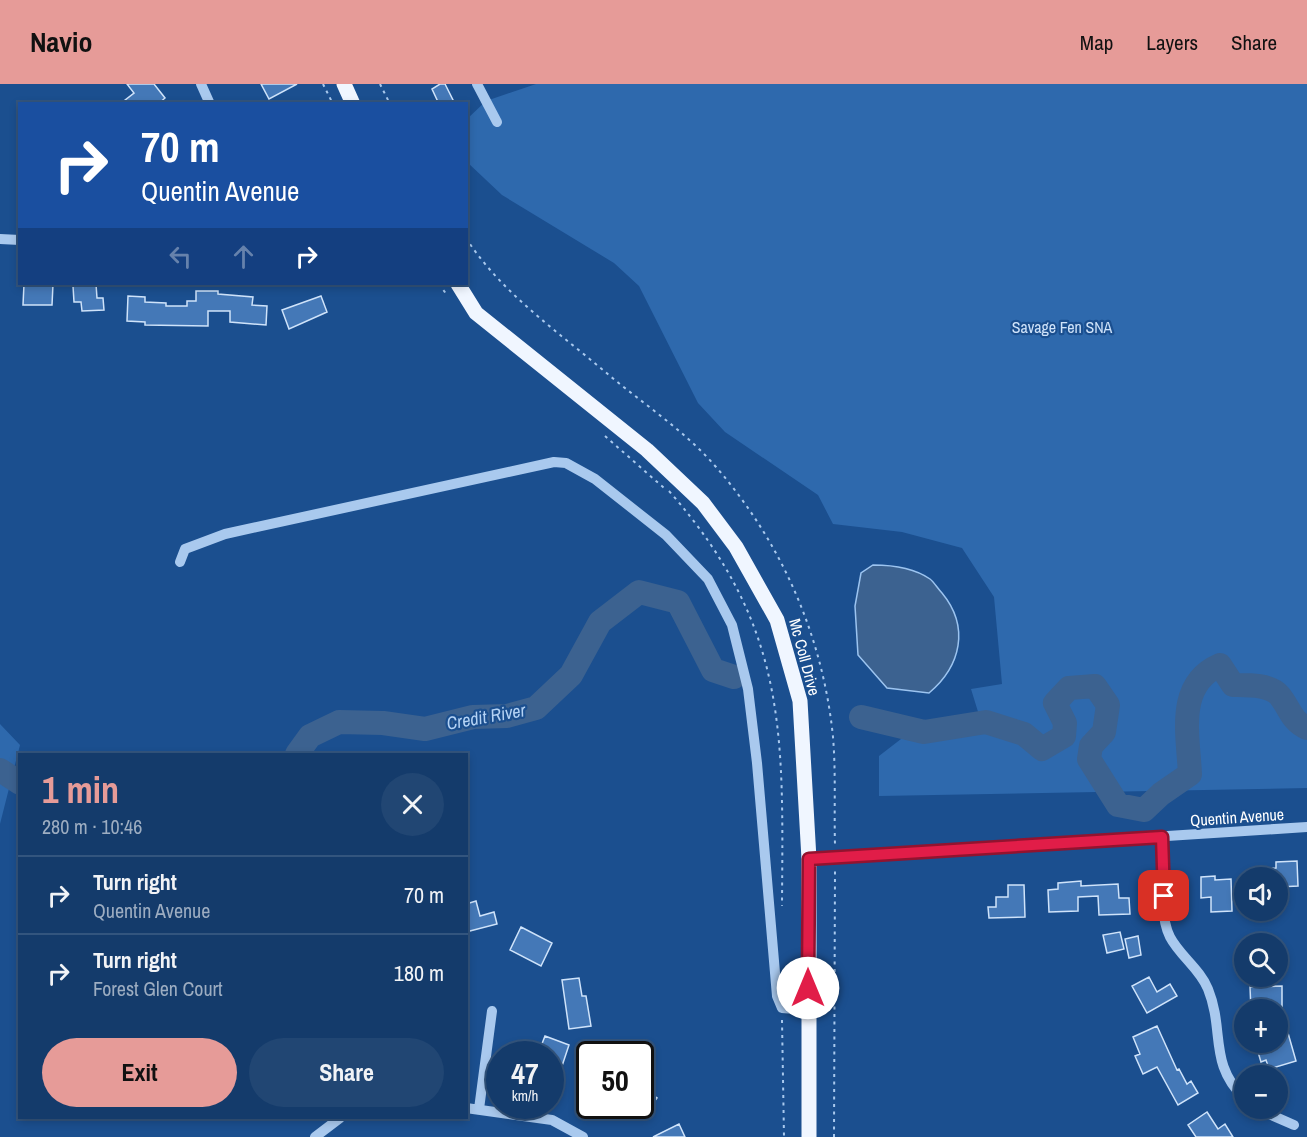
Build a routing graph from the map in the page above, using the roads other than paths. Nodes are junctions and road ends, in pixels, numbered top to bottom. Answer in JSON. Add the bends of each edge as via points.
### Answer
{"nodes":[{"id":1,"x":201,"y":84,"type":"edge"},
{"id":2,"x":344,"y":84,"type":"edge"},
{"id":3,"x":477,"y":84,"type":"edge"},
{"id":4,"x":209,"y":102,"type":"edge"},
{"id":5,"x":352,"y":102,"type":"edge"},
{"id":6,"x":497,"y":122,"type":"dead end"},
{"id":7,"x":0,"y":239,"type":"edge"},
{"id":8,"x":18,"y":240,"type":"edge"},
{"id":9,"x":459,"y":285,"type":"edge"},
{"id":10,"x":180,"y":561,"type":"dead end"},
{"id":11,"x":1307,"y":827,"type":"edge"},
{"id":12,"x":1162,"y":837,"type":"junction"},
{"id":13,"x":809,"y":859,"type":"junction"},
{"id":14,"x":808,"y":1010,"type":"junction"},
{"id":15,"x":492,"y":1011,"type":"dead end"},
{"id":16,"x":1234,"y":1089,"type":"edge"},
{"id":17,"x":468,"y":1108,"type":"edge"},
{"id":18,"x":479,"y":1109,"type":"junction"},
{"id":19,"x":339,"y":1119,"type":"edge"},
{"id":20,"x":1280,"y":1119,"type":"edge"},
{"id":21,"x":1294,"y":1125,"type":"dead end"},
{"id":22,"x":315,"y":1137,"type":"edge"},
{"id":23,"x":583,"y":1137,"type":"edge"},
{"id":24,"x":809,"y":1137,"type":"edge"}],
"edges":[{"from":1,"to":4,"type":"street"},
{"from":2,"to":5,"type":"main road"},
{"from":3,"to":6,"type":"street"},
{"from":7,"to":8,"type":"street"},
{"from":9,"to":13,"type":"main road","name":"Mc Coll Drive","via":[[476,313],[647,450],[703,503],[736,547],[777,620],[800,700]]},
{"from":10,"to":14,"type":"street","via":[[185,549],[225,534],[554,462],[566,463],[595,479],[687,555],[708,579],[732,625],[758,763],[774,981],[782,1008]]},
{"from":11,"to":12,"type":"street","name":"Quentin Avenue"},
{"from":12,"to":13,"type":"street","name":"Quentin Avenue"},
{"from":12,"to":16,"type":"street","via":[[1165,916],[1170,937],[1208,988],[1216,1015],[1219,1056]]},
{"from":13,"to":14,"type":"main road","name":"Mc Coll Drive"},
{"from":14,"to":24,"type":"main road","name":"Mc Coll Drive"},
{"from":15,"to":18,"type":"street"},
{"from":17,"to":18,"type":"street"},
{"from":18,"to":23,"type":"street","via":[[552,1120]]},
{"from":19,"to":22,"type":"street"},
{"from":20,"to":21,"type":"street"}]}
